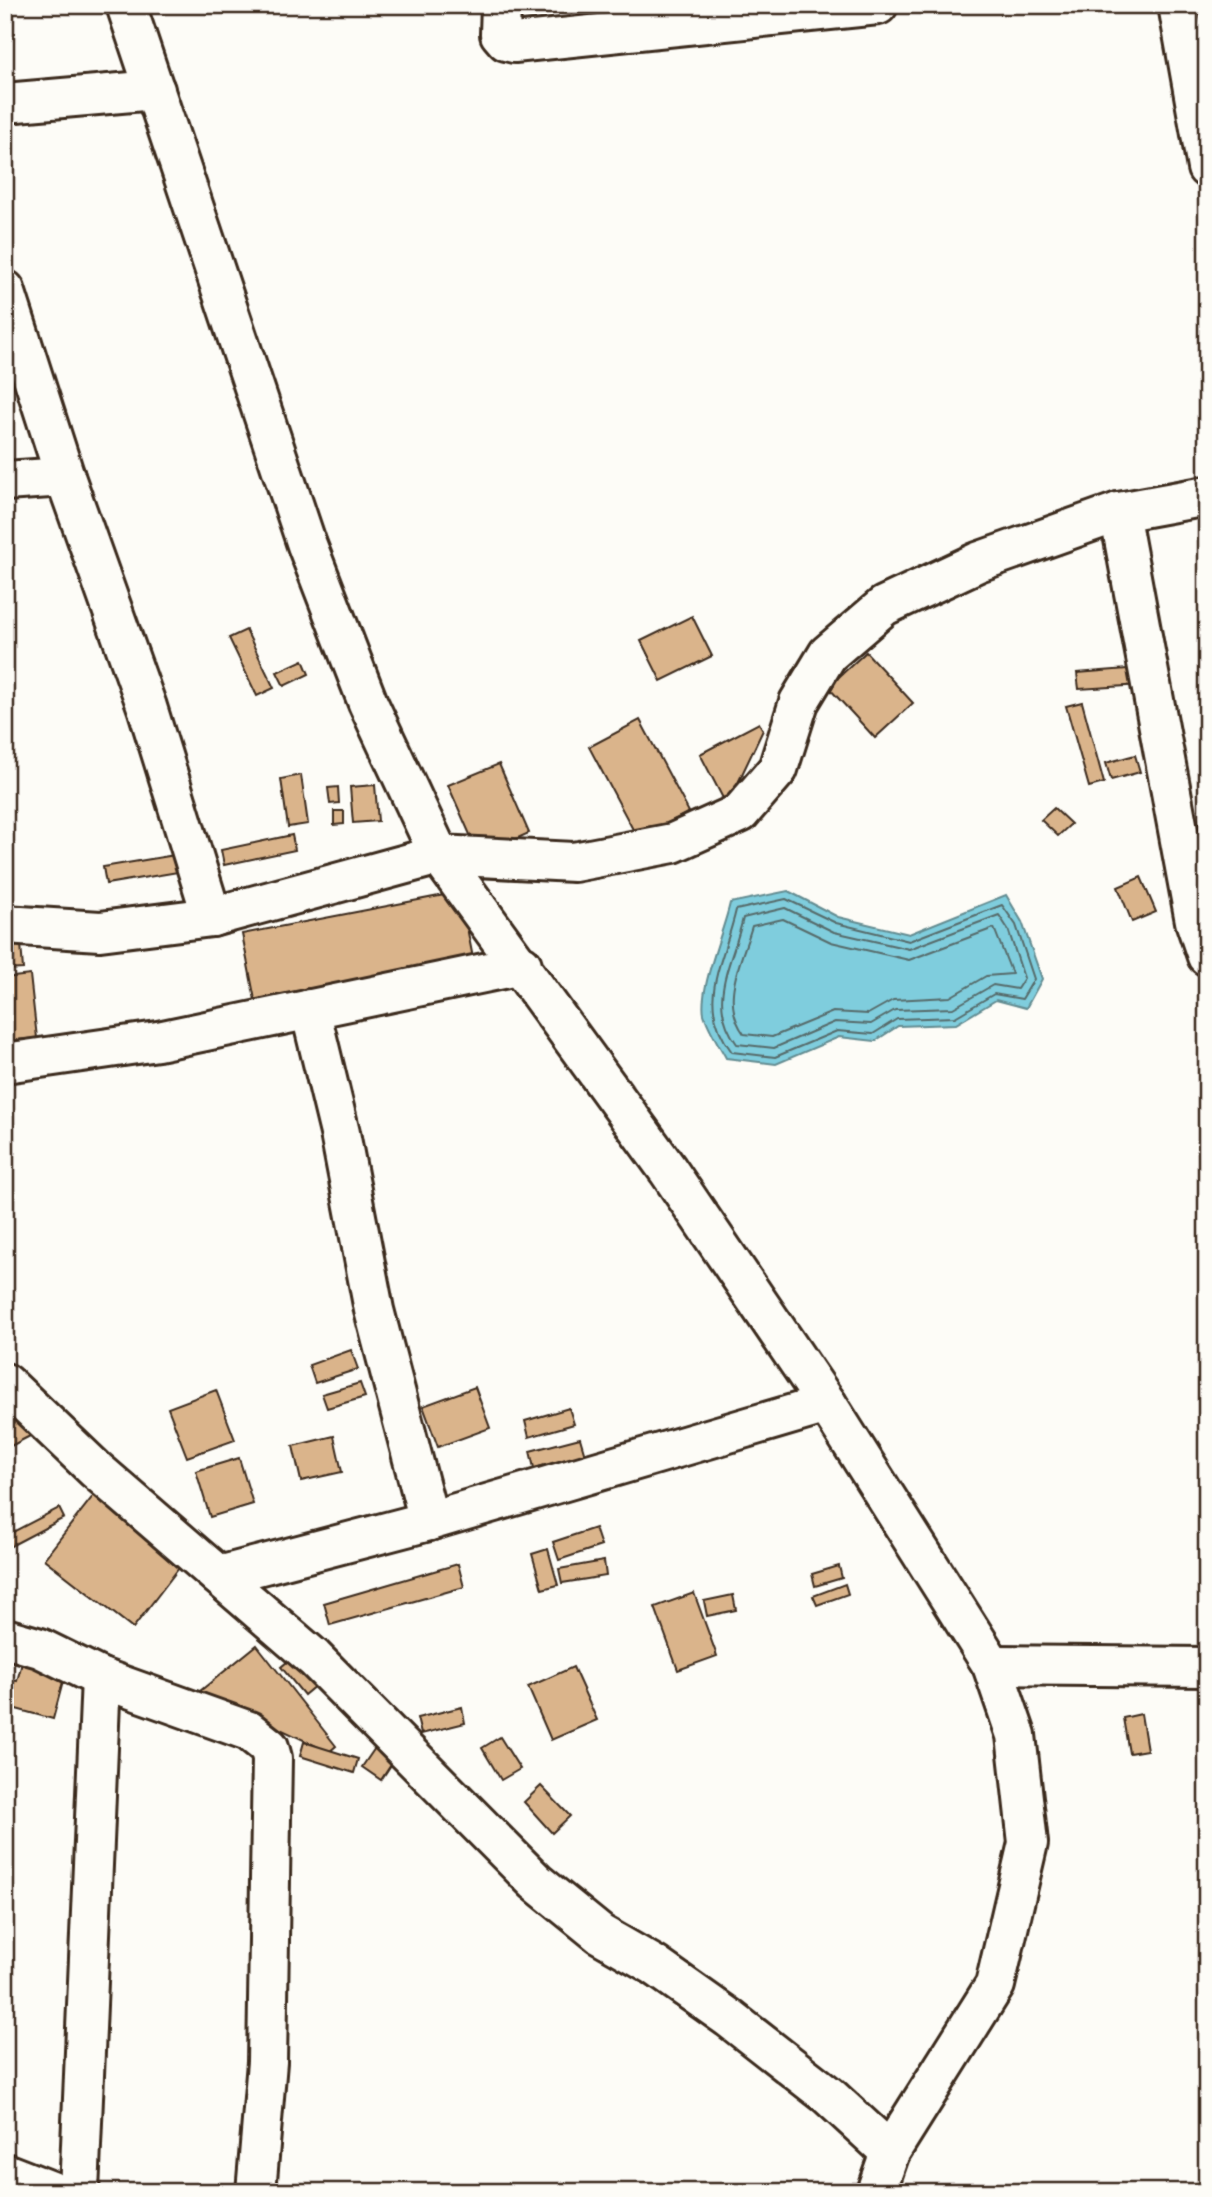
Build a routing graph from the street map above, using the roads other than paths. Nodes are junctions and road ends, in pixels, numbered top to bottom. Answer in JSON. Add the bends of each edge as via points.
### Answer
{"nodes":[{"id":1,"x":126,"y":5,"type":"edge"},
{"id":2,"x":500,"y":5,"type":"edge"},
{"id":3,"x":878,"y":5,"type":"edge"},
{"id":4,"x":1178,"y":5,"type":"edge"},
{"id":5,"x":155,"y":90,"type":"junction"},
{"id":6,"x":5,"y":103,"type":"edge"},
{"id":7,"x":1207,"y":168,"type":"edge"},
{"id":8,"x":5,"y":290,"type":"edge"},
{"id":9,"x":65,"y":478,"type":"junction"},
{"id":10,"x":5,"y":481,"type":"edge"},
{"id":11,"x":1207,"y":496,"type":"edge"},
{"id":12,"x":1119,"y":512,"type":"junction"},
{"id":13,"x":439,"y":855,"type":"junction"},
{"id":14,"x":212,"y":917,"type":"junction"},
{"id":15,"x":5,"y":925,"type":"edge"},
{"id":16,"x":1207,"y":956,"type":"edge"},
{"id":17,"x":522,"y":965,"type":"junction"},
{"id":18,"x":310,"y":1009,"type":"junction"},
{"id":19,"x":5,"y":1063,"type":"edge"},
{"id":20,"x":5,"y":1383,"type":"edge"},
{"id":21,"x":827,"y":1404,"type":"junction"},
{"id":22,"x":429,"y":1521,"type":"junction"},
{"id":23,"x":219,"y":1576,"type":"junction"},
{"id":24,"x":5,"y":1638,"type":"edge"},
{"id":25,"x":992,"y":1665,"type":"junction"},
{"id":26,"x":1207,"y":1667,"type":"edge"},
{"id":27,"x":101,"y":1678,"type":"junction"},
{"id":28,"x":890,"y":2152,"type":"junction"},
{"id":29,"x":5,"y":2173,"type":"edge"},
{"id":30,"x":54,"y":2192,"type":"edge"},
{"id":31,"x":79,"y":2192,"type":"edge"},
{"id":32,"x":256,"y":2192,"type":"edge"},
{"id":33,"x":877,"y":2192,"type":"edge"}],
"edges":[{"from":1,"to":5,"type":"street"},
{"from":2,"to":3,"type":"street","via":[[500,34],[514,43]]},
{"from":4,"to":7,"type":"street"},
{"from":5,"to":6,"type":"street"},
{"from":5,"to":13,"type":"street","via":[[307,545],[368,703]]},
{"from":8,"to":9,"type":"street"},
{"from":9,"to":10,"type":"street"},
{"from":9,"to":14,"type":"street","via":[[148,706]]},
{"from":11,"to":12,"type":"street"},
{"from":12,"to":13,"type":"street","via":[[978,562],[884,606],[828,654],[799,702],[778,769],[740,813],[673,843],[574,862]]},
{"from":12,"to":16,"type":"street","via":[[1195,920]]},
{"from":13,"to":14,"type":"street"},
{"from":13,"to":17,"type":"street"},
{"from":14,"to":15,"type":"street","via":[[100,931]]},
{"from":17,"to":18,"type":"street"},
{"from":17,"to":21,"type":"street"},
{"from":18,"to":19,"type":"street","via":[[158,1041]]},
{"from":18,"to":22,"type":"street","via":[[340,1133],[374,1310]]},
{"from":20,"to":23,"type":"street","via":[[95,1469]]},
{"from":21,"to":22,"type":"street"},
{"from":21,"to":25,"type":"street"},
{"from":22,"to":23,"type":"street"},
{"from":23,"to":28,"type":"street","via":[[314,1658],[536,1882],[600,1934],[729,2018],[829,2096]]},
{"from":24,"to":27,"type":"street","via":[[40,1648]]},
{"from":25,"to":26,"type":"street"},
{"from":25,"to":28,"type":"street","via":[[1016,1735],[1028,1843],[995,1985]]},
{"from":27,"to":31,"type":"street"},
{"from":27,"to":32,"type":"street","via":[[249,1731],[269,1747],[267,2062]]},
{"from":28,"to":33,"type":"street"},
{"from":29,"to":30,"type":"street"}]}
